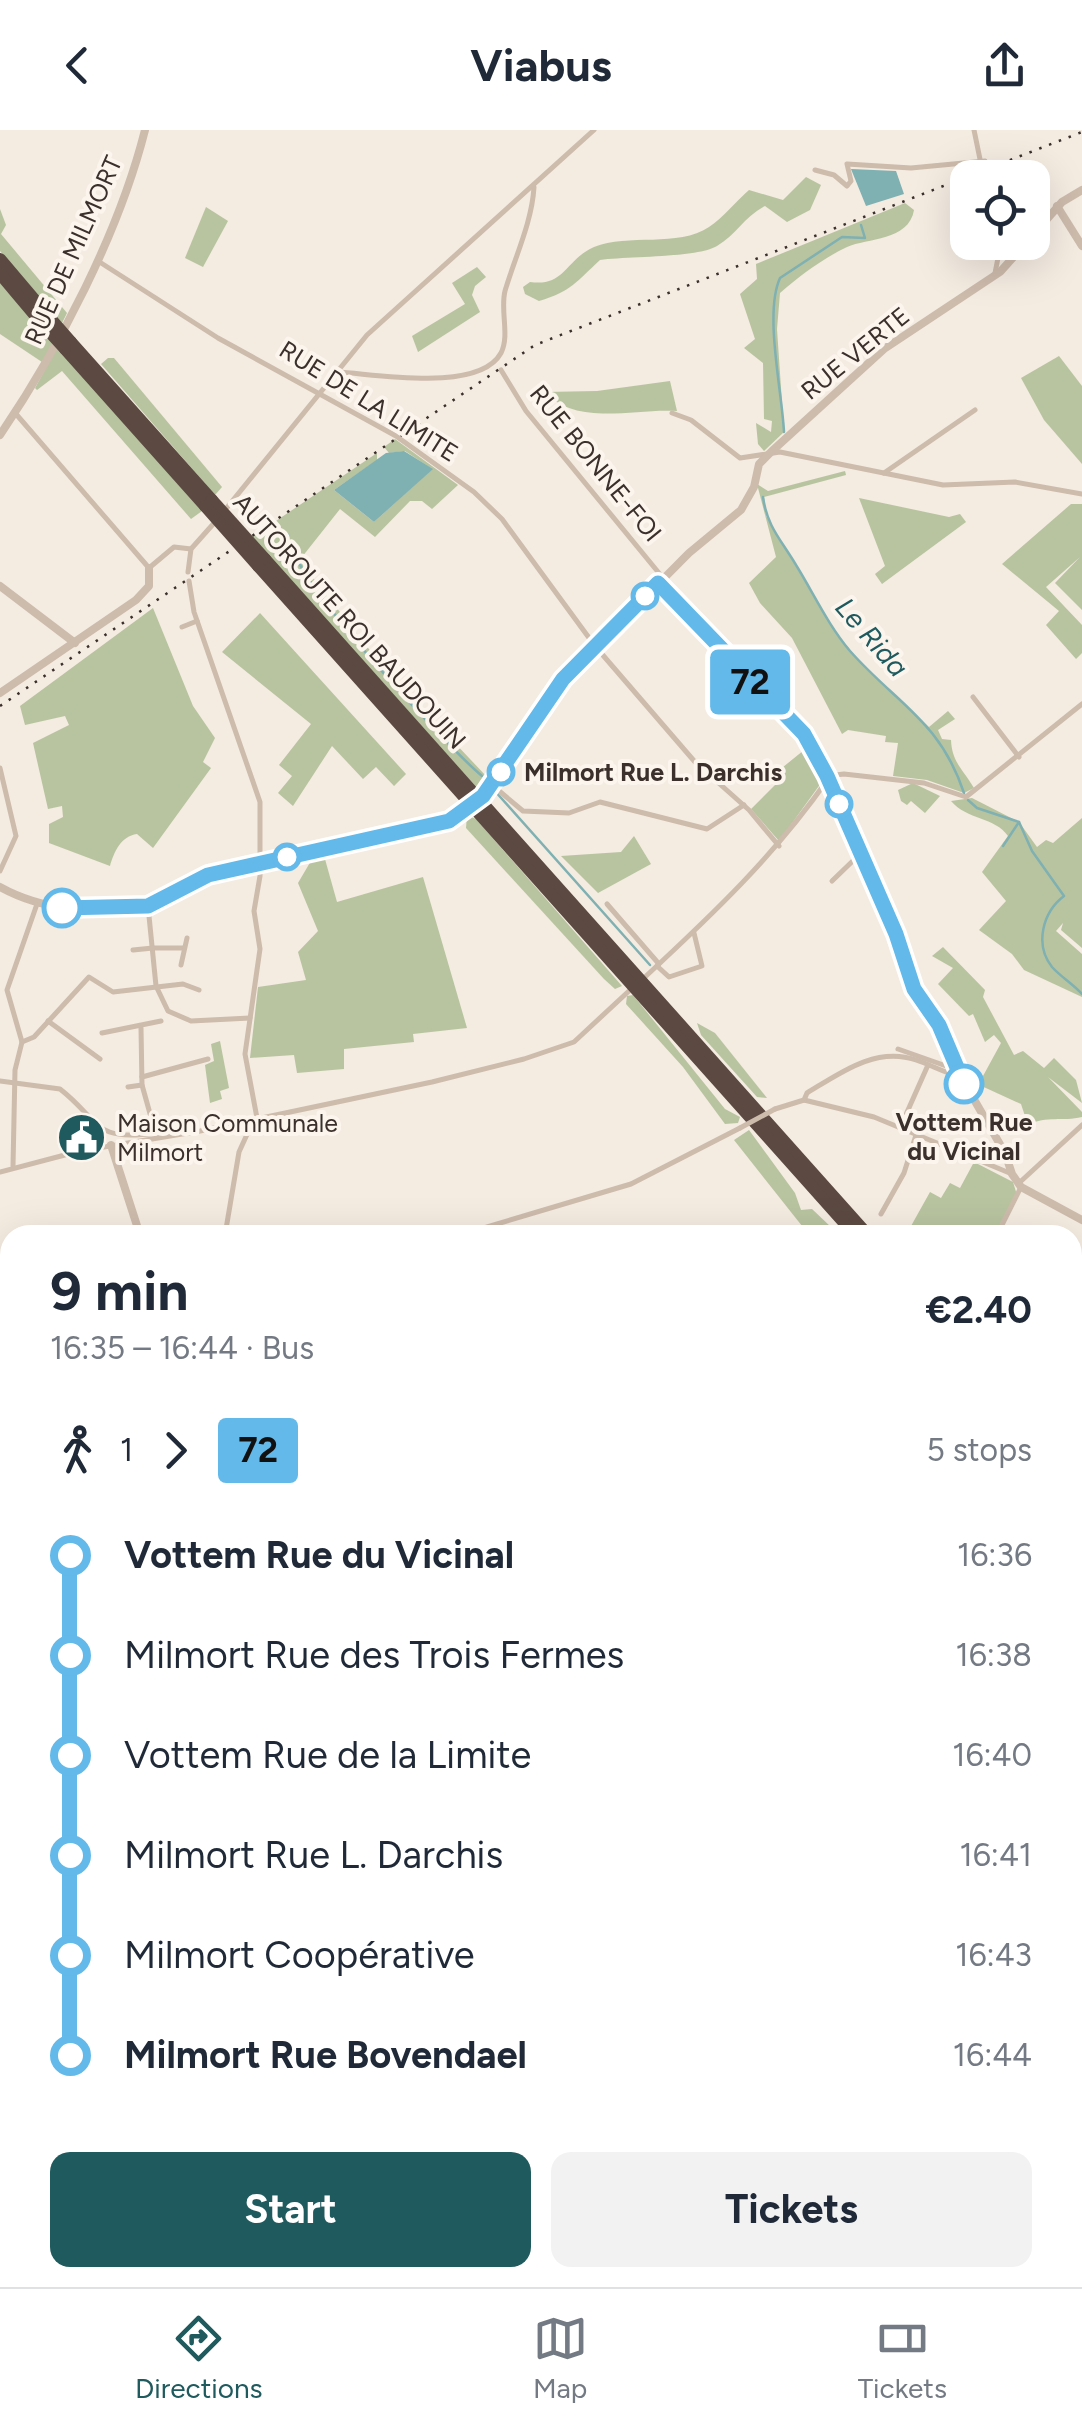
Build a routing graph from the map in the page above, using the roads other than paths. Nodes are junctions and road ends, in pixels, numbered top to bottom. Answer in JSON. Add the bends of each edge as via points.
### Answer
{"nodes":[{"id":1,"x":145,"y":130,"type":"edge"},
{"id":2,"x":594,"y":130,"type":"edge"},
{"id":3,"x":974,"y":130,"type":"edge"},
{"id":4,"x":815,"y":170,"type":"dead end"},
{"id":5,"x":534,"y":187,"type":"junction"},
{"id":6,"x":1082,"y":190,"type":"edge"},
{"id":7,"x":1057,"y":206,"type":"junction"},
{"id":8,"x":1050,"y":214,"type":"edge"},
{"id":9,"x":1082,"y":246,"type":"edge"},
{"id":10,"x":0,"y":259,"type":"edge"},
{"id":11,"x":96,"y":260,"type":"junction"},
{"id":12,"x":998,"y":260,"type":"edge"},
{"id":13,"x":1010,"y":260,"type":"edge"},
{"id":14,"x":0,"y":274,"type":"edge"},
{"id":15,"x":995,"y":275,"type":"junction"},
{"id":16,"x":47,"y":322,"type":"junction"},
{"id":17,"x":501,"y":370,"type":"dead end"},
{"id":18,"x":337,"y":372,"type":"junction"},
{"id":19,"x":318,"y":391,"type":"junction"},
{"id":20,"x":975,"y":410,"type":"dead end"},
{"id":21,"x":672,"y":413,"type":"dead end"},
{"id":22,"x":16,"y":414,"type":"junction"},
{"id":23,"x":0,"y":435,"type":"edge"},
{"id":24,"x":772,"y":451,"type":"junction"},
{"id":25,"x":752,"y":456,"type":"junction"},
{"id":26,"x":884,"y":474,"type":"junction"},
{"id":27,"x":756,"y":476,"type":"junction"},
{"id":28,"x":1082,"y":494,"type":"edge"},
{"id":29,"x":191,"y":549,"type":"junction"},
{"id":30,"x":261,"y":562,"type":"junction"},
{"id":31,"x":149,"y":568,"type":"junction"},
{"id":32,"x":188,"y":572,"type":"dead end"},
{"id":33,"x":661,"y":580,"type":"junction"},
{"id":34,"x":190,"y":581,"type":"dead end"},
{"id":35,"x":0,"y":586,"type":"edge"},
{"id":36,"x":197,"y":622,"type":"junction"},
{"id":37,"x":182,"y":627,"type":"dead end"},
{"id":38,"x":74,"y":643,"type":"junction"},
{"id":39,"x":595,"y":646,"type":"junction"},
{"id":40,"x":0,"y":693,"type":"edge"},
{"id":41,"x":973,"y":697,"type":"dead end"},
{"id":42,"x":1082,"y":704,"type":"edge"},
{"id":43,"x":1019,"y":757,"type":"junction"},
{"id":44,"x":0,"y":768,"type":"edge"},
{"id":45,"x":827,"y":778,"type":"junction"},
{"id":46,"x":492,"y":785,"type":"junction"},
{"id":47,"x":483,"y":796,"type":"dead end"},
{"id":48,"x":744,"y":805,"type":"junction"},
{"id":49,"x":469,"y":809,"type":"dead end"},
{"id":50,"x":780,"y":846,"type":"junction"},
{"id":51,"x":860,"y":854,"type":"junction"},
{"id":52,"x":260,"y":862,"type":"junction"},
{"id":53,"x":0,"y":872,"type":"edge"},
{"id":54,"x":832,"y":880,"type":"dead end"},
{"id":55,"x":0,"y":888,"type":"edge"},
{"id":56,"x":37,"y":904,"type":"junction"},
{"id":57,"x":607,"y":904,"type":"dead end"},
{"id":58,"x":148,"y":906,"type":"junction"},
{"id":59,"x":694,"y":934,"type":"junction"},
{"id":60,"x":186,"y":938,"type":"dead end"},
{"id":61,"x":153,"y":948,"type":"junction"},
{"id":62,"x":184,"y":948,"type":"junction"},
{"id":63,"x":133,"y":950,"type":"dead end"},
{"id":64,"x":181,"y":965,"type":"dead end"},
{"id":65,"x":658,"y":965,"type":"junction"},
{"id":66,"x":645,"y":977,"type":"dead end"},
{"id":67,"x":156,"y":986,"type":"junction"},
{"id":68,"x":199,"y":990,"type":"dead end"},
{"id":69,"x":630,"y":990,"type":"dead end"},
{"id":70,"x":250,"y":1018,"type":"junction"},
{"id":71,"x":161,"y":1021,"type":"dead end"},
{"id":72,"x":48,"y":1022,"type":"junction"},
{"id":73,"x":141,"y":1028,"type":"junction"},
{"id":74,"x":102,"y":1033,"type":"dead end"},
{"id":75,"x":22,"y":1042,"type":"junction"},
{"id":76,"x":898,"y":1049,"type":"dead end"},
{"id":77,"x":100,"y":1059,"type":"dead end"},
{"id":78,"x":208,"y":1059,"type":"dead end"},
{"id":79,"x":928,"y":1065,"type":"junction"},
{"id":80,"x":956,"y":1067,"type":"junction"},
{"id":81,"x":963,"y":1075,"type":"junction"},
{"id":82,"x":142,"y":1076,"type":"junction"},
{"id":83,"x":0,"y":1081,"type":"edge"},
{"id":84,"x":15,"y":1082,"type":"junction"},
{"id":85,"x":142,"y":1085,"type":"junction"},
{"id":86,"x":128,"y":1087,"type":"dead end"},
{"id":87,"x":804,"y":1100,"type":"junction"},
{"id":88,"x":256,"y":1118,"type":"junction"},
{"id":89,"x":1082,"y":1124,"type":"edge"},
{"id":90,"x":900,"y":1128,"type":"junction"},
{"id":91,"x":916,"y":1135,"type":"junction"},
{"id":92,"x":156,"y":1136,"type":"junction"},
{"id":93,"x":111,"y":1146,"type":"junction"},
{"id":94,"x":13,"y":1168,"type":"junction"},
{"id":95,"x":0,"y":1172,"type":"edge"},
{"id":96,"x":1012,"y":1174,"type":"junction"},
{"id":97,"x":1020,"y":1185,"type":"junction"},
{"id":98,"x":880,"y":1214,"type":"dead end"},
{"id":99,"x":1082,"y":1220,"type":"edge"},
{"id":100,"x":137,"y":1225,"type":"edge"},
{"id":101,"x":227,"y":1225,"type":"edge"},
{"id":102,"x":493,"y":1225,"type":"edge"},
{"id":103,"x":847,"y":1225,"type":"edge"},
{"id":104,"x":859,"y":1225,"type":"edge"},
{"id":105,"x":1002,"y":1225,"type":"edge"}],
"edges":[{"from":1,"to":11,"type":"street","name":"RUE DE MILMORT"},
{"from":2,"to":5,"type":"street"},
{"from":3,"to":4,"type":"street","via":[[983,163],[847,164],[847,186]]},
{"from":5,"to":18,"type":"street","via":[[377,325]]},
{"from":5,"to":18,"type":"street","via":[[504,295],[503,347],[496,359],[468,374]]},
{"from":6,"to":7,"type":"street"},
{"from":7,"to":8,"type":"street"},
{"from":7,"to":9,"type":"street"},
{"from":10,"to":16,"type":"highway","name":"AUTOROUTE ROI BAUDOUIN"},
{"from":11,"to":19,"type":"street","name":"RUE DE LA LIMITE","via":[[218,338]]},
{"from":11,"to":22,"type":"street","name":"RUE DE MILMORT"},
{"from":12,"to":15,"type":"street"},
{"from":13,"to":15,"type":"street","name":"RUE VERTE"},
{"from":14,"to":16,"type":"highway","name":"AUTOROUTE ROI BAUDOUIN"},
{"from":15,"to":24,"type":"street","name":"RUE VERTE","via":[[884,349]]},
{"from":16,"to":30,"type":"highway","name":"AUTOROUTE ROI BAUDOUIN","bridge":true},
{"from":17,"to":33,"type":"street","name":"RUE BONNE-FOI"},
{"from":18,"to":19,"type":"street"},
{"from":19,"to":29,"type":"street"},
{"from":19,"to":39,"type":"street","name":"RUE DE LA LIMITE","via":[[474,492],[521,542]]},
{"from":20,"to":26,"type":"street"},
{"from":21,"to":25,"type":"street","via":[[692,420],[730,454]]},
{"from":22,"to":23,"type":"street","name":"RUE DE MILMORT"},
{"from":22,"to":31,"type":"street"},
{"from":24,"to":25,"type":"street"},
{"from":24,"to":26,"type":"street"},
{"from":24,"to":27,"type":"street","name":"RUE VERTE"},
{"from":25,"to":27,"type":"street"},
{"from":26,"to":28,"type":"street"},
{"from":27,"to":33,"type":"street","via":[[741,510]]},
{"from":29,"to":31,"type":"street","via":[[174,548]]},
{"from":29,"to":32,"type":"street"},
{"from":30,"to":103,"type":"highway","name":"AUTOROUTE ROI BAUDOUIN"},
{"from":30,"to":104,"type":"highway","name":"AUTOROUTE ROI BAUDOUIN"},
{"from":31,"to":38,"type":"street","via":[[144,594]]},
{"from":33,"to":39,"type":"street"},
{"from":33,"to":45,"type":"street","via":[[804,734]]},
{"from":34,"to":36,"type":"street"},
{"from":35,"to":38,"type":"street"},
{"from":36,"to":37,"type":"street"},
{"from":36,"to":52,"type":"street","via":[[257,788]]},
{"from":38,"to":40,"type":"street"},
{"from":39,"to":46,"type":"street","via":[[558,686]]},
{"from":39,"to":48,"type":"street","name":"RUE DE LA LIMITE","via":[[701,769]]},
{"from":41,"to":43,"type":"street"},
{"from":42,"to":43,"type":"street"},
{"from":43,"to":45,"type":"street","via":[[966,797],[924,783]]},
{"from":44,"to":53,"type":"street","via":[[16,836]]},
{"from":45,"to":50,"type":"street"},
{"from":45,"to":51,"type":"street"},
{"from":46,"to":47,"type":"street"},
{"from":46,"to":48,"type":"street","via":[[522,811],[569,812],[603,802],[707,829]]},
{"from":48,"to":50,"type":"street","name":"RUE DE LA LIMITE"},
{"from":49,"to":52,"type":"street","via":[[401,834]]},
{"from":50,"to":59,"type":"street"},
{"from":51,"to":54,"type":"street"},
{"from":51,"to":80,"type":"street","via":[[914,989]]},
{"from":52,"to":58,"type":"street","via":[[192,880]]},
{"from":52,"to":70,"type":"street","via":[[254,910],[260,949]]},
{"from":55,"to":56,"type":"street"},
{"from":56,"to":58,"type":"street","via":[[76,910]]},
{"from":56,"to":75,"type":"street","via":[[7,990]]},
{"from":57,"to":65,"type":"street"},
{"from":58,"to":61,"type":"street"},
{"from":59,"to":65,"type":"street"},
{"from":59,"to":65,"type":"street","via":[[702,966],[669,977]]},
{"from":60,"to":62,"type":"street"},
{"from":61,"to":62,"type":"street"},
{"from":61,"to":63,"type":"street"},
{"from":61,"to":67,"type":"street"},
{"from":62,"to":64,"type":"street"},
{"from":65,"to":66,"type":"street"},
{"from":67,"to":68,"type":"street"},
{"from":67,"to":70,"type":"street","via":[[162,1004],[179,1019]]},
{"from":67,"to":72,"type":"street","via":[[111,992],[89,977]]},
{"from":69,"to":88,"type":"street","via":[[564,1047],[444,1080]]},
{"from":70,"to":88,"type":"street","via":[[246,1054]]},
{"from":71,"to":73,"type":"street"},
{"from":72,"to":75,"type":"street"},
{"from":72,"to":77,"type":"street"},
{"from":73,"to":74,"type":"street"},
{"from":73,"to":82,"type":"street"},
{"from":75,"to":84,"type":"street"},
{"from":76,"to":80,"type":"street"},
{"from":78,"to":82,"type":"street"},
{"from":79,"to":81,"type":"street"},
{"from":79,"to":87,"type":"street","via":[[904,1057],[866,1060]]},
{"from":79,"to":90,"type":"street"},
{"from":80,"to":81,"type":"street"},
{"from":81,"to":96,"type":"street"},
{"from":82,"to":85,"type":"street"},
{"from":83,"to":84,"type":"street"},
{"from":84,"to":92,"type":"street","via":[[60,1089],[104,1132]]},
{"from":84,"to":94,"type":"street"},
{"from":85,"to":86,"type":"street"},
{"from":85,"to":92,"type":"street"},
{"from":87,"to":90,"type":"street"},
{"from":87,"to":102,"type":"street","bridge":true,"via":[[624,1186]]},
{"from":88,"to":92,"type":"street"},
{"from":88,"to":101,"type":"street","via":[[239,1152]]},
{"from":89,"to":97,"type":"street"},
{"from":90,"to":91,"type":"street"},
{"from":91,"to":96,"type":"street"},
{"from":91,"to":98,"type":"street"},
{"from":92,"to":93,"type":"street"},
{"from":93,"to":94,"type":"street"},
{"from":93,"to":100,"type":"street"},
{"from":94,"to":95,"type":"street"},
{"from":96,"to":97,"type":"street"},
{"from":97,"to":99,"type":"street"},
{"from":97,"to":105,"type":"street"}]}
